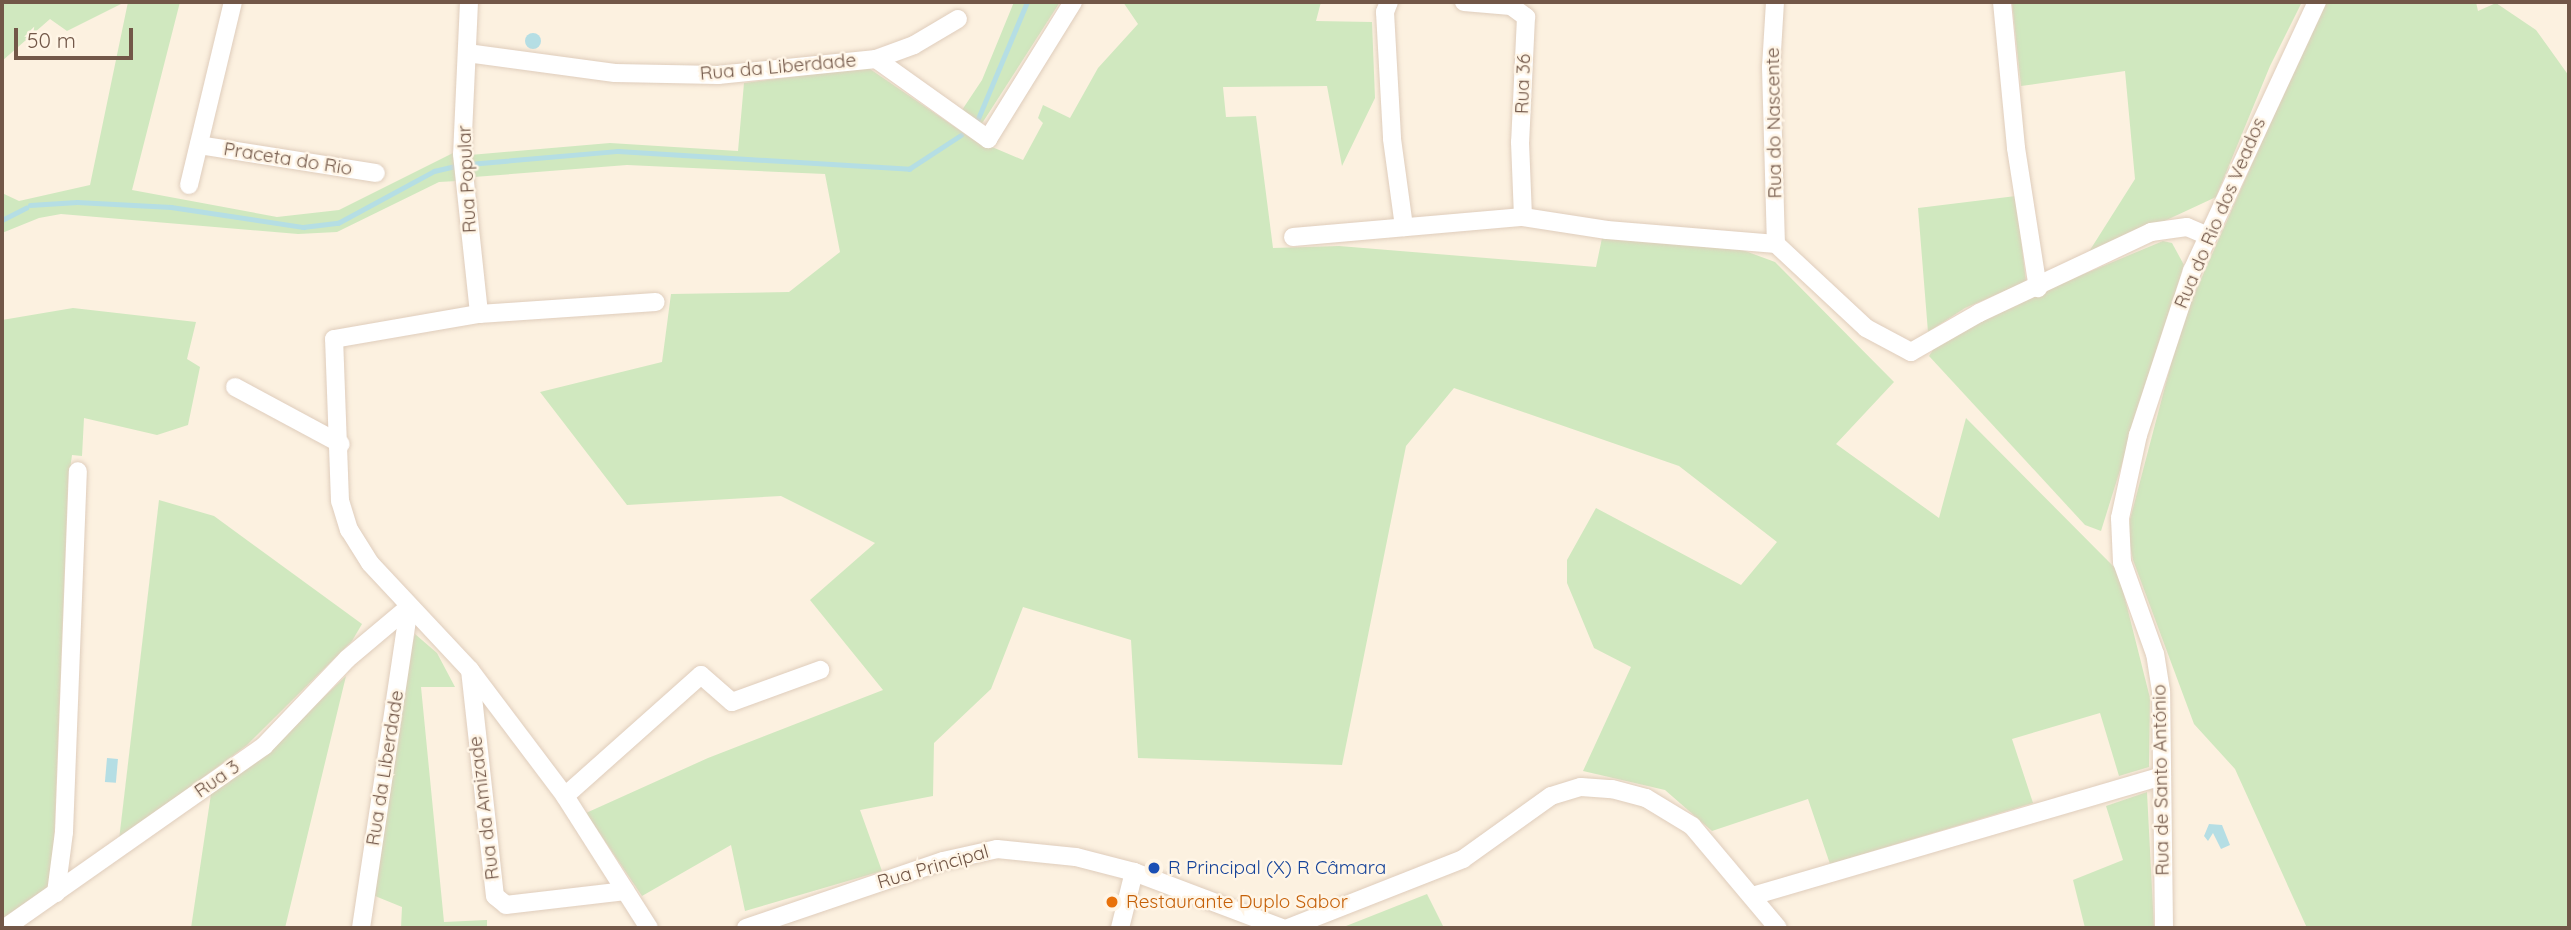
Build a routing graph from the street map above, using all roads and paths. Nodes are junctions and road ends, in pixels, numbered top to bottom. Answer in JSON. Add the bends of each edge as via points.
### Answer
{"nodes":[{"id":1,"x":233,"y":2,"type":"edge"},
{"id":2,"x":469,"y":2,"type":"edge"},
{"id":3,"x":1073,"y":2,"type":"edge"},
{"id":4,"x":1389,"y":2,"type":"edge"},
{"id":5,"x":1464,"y":2,"type":"edge"},
{"id":6,"x":1775,"y":2,"type":"edge"},
{"id":7,"x":2002,"y":2,"type":"edge"},
{"id":8,"x":2317,"y":2,"type":"edge"},
{"id":9,"x":958,"y":19,"type":"dead end"},
{"id":10,"x":467,"y":53,"type":"junction"},
{"id":11,"x":876,"y":59,"type":"junction"},
{"id":12,"x":200,"y":145,"type":"junction"},
{"id":13,"x":376,"y":173,"type":"dead end"},
{"id":14,"x":189,"y":185,"type":"dead end"},
{"id":15,"x":1523,"y":217,"type":"junction"},
{"id":16,"x":1404,"y":227,"type":"junction"},
{"id":17,"x":2206,"y":235,"type":"junction"},
{"id":18,"x":1293,"y":237,"type":"dead end"},
{"id":19,"x":1776,"y":244,"type":"junction"},
{"id":20,"x":2038,"y":288,"type":"junction"},
{"id":21,"x":656,"y":302,"type":"dead end"},
{"id":22,"x":479,"y":314,"type":"junction"},
{"id":23,"x":235,"y":387,"type":"dead end"},
{"id":24,"x":341,"y":444,"type":"junction"},
{"id":25,"x":78,"y":471,"type":"dead end"},
{"id":26,"x":2121,"y":512,"type":"joint"},
{"id":27,"x":409,"y":607,"type":"junction"},
{"id":28,"x":470,"y":670,"type":"junction"},
{"id":29,"x":820,"y":670,"type":"dead end"},
{"id":30,"x":2162,"y":776,"type":"junction"},
{"id":31,"x":565,"y":796,"type":"junction"},
{"id":32,"x":1133,"y":872,"type":"junction"},
{"id":33,"x":625,"y":891,"type":"junction"},
{"id":34,"x":56,"y":893,"type":"junction"},
{"id":35,"x":1752,"y":896,"type":"junction"},
{"id":36,"x":5,"y":928,"type":"edge"},
{"id":37,"x":361,"y":928,"type":"edge"},
{"id":38,"x":649,"y":928,"type":"edge"},
{"id":39,"x":746,"y":928,"type":"edge"},
{"id":40,"x":1120,"y":928,"type":"edge"},
{"id":41,"x":1282,"y":928,"type":"edge"},
{"id":42,"x":1288,"y":928,"type":"edge"},
{"id":43,"x":1778,"y":928,"type":"edge"},
{"id":44,"x":2164,"y":928,"type":"edge"}],
"edges":[{"from":1,"to":12,"type":"street"},
{"from":2,"to":10,"type":"street","name":"Rua Popular"},
{"from":3,"to":11,"type":"street","name":"Rua da Liberdade","via":[[988,139]]},
{"from":4,"to":16,"type":"street","via":[[1385,12],[1392,139]]},
{"from":5,"to":15,"type":"street","name":"Rua 36","via":[[1511,6],[1526,17],[1520,153]]},
{"from":6,"to":19,"type":"street","name":"Rua do Nascente","via":[[1771,67]]},
{"from":7,"to":20,"type":"street","via":[[2016,148]]},
{"from":8,"to":17,"type":"street","name":"Rua do Rio dos Veados"},
{"from":9,"to":11,"type":"street","via":[[914,45]]},
{"from":10,"to":11,"type":"street","name":"Rua da Liberdade","via":[[615,74],[718,75]]},
{"from":10,"to":22,"type":"street","name":"Rua Popular","via":[[462,154]]},
{"from":12,"to":13,"type":"street","name":"Praceta do Rio"},
{"from":12,"to":14,"type":"street"},
{"from":15,"to":16,"type":"street"},
{"from":15,"to":19,"type":"street","via":[[1606,230]]},
{"from":16,"to":18,"type":"street"},
{"from":17,"to":20,"type":"street","via":[[2187,228],[2151,232]]},
{"from":17,"to":26,"type":"street","name":"Rua do Rio dos Veados","via":[[2138,435]]},
{"from":19,"to":20,"type":"street","via":[[1866,328],[1911,352],[1970,318]]},
{"from":21,"to":22,"type":"street"},
{"from":22,"to":24,"type":"street","via":[[334,339]]},
{"from":23,"to":24,"type":"street"},
{"from":24,"to":27,"type":"street","via":[[340,500],[349,530],[370,563]]},
{"from":25,"to":34,"type":"street","via":[[64,832]]},
{"from":26,"to":30,"type":"street","name":"Rua de Santo António","via":[[2122,562],[2159,677]]},
{"from":27,"to":28,"type":"street"},
{"from":27,"to":34,"type":"street","name":"Rua 3","via":[[347,659],[264,746]]},
{"from":27,"to":37,"type":"street","name":"Rua da Liberdade"},
{"from":28,"to":31,"type":"street"},
{"from":28,"to":33,"type":"street","name":"Rua da Amizade","via":[[495,896],[506,905]]},
{"from":29,"to":31,"type":"street","via":[[732,702],[701,675]]},
{"from":30,"to":35,"type":"street"},
{"from":30,"to":44,"type":"street","name":"Rua de Santo António"},
{"from":31,"to":33,"type":"street"},
{"from":32,"to":39,"type":"street","name":"Rua Principal","via":[[1076,858],[996,849],[943,861]]},
{"from":32,"to":40,"type":"street"},
{"from":32,"to":41,"type":"street","name":"Rua Principal"},
{"from":33,"to":38,"type":"street"},
{"from":34,"to":36,"type":"street","name":"Rua 3"},
{"from":35,"to":42,"type":"street","via":[[1692,826],[1671,811],[1630,793],[1581,787],[1551,796],[1462,859]]},
{"from":35,"to":43,"type":"street"}]}
